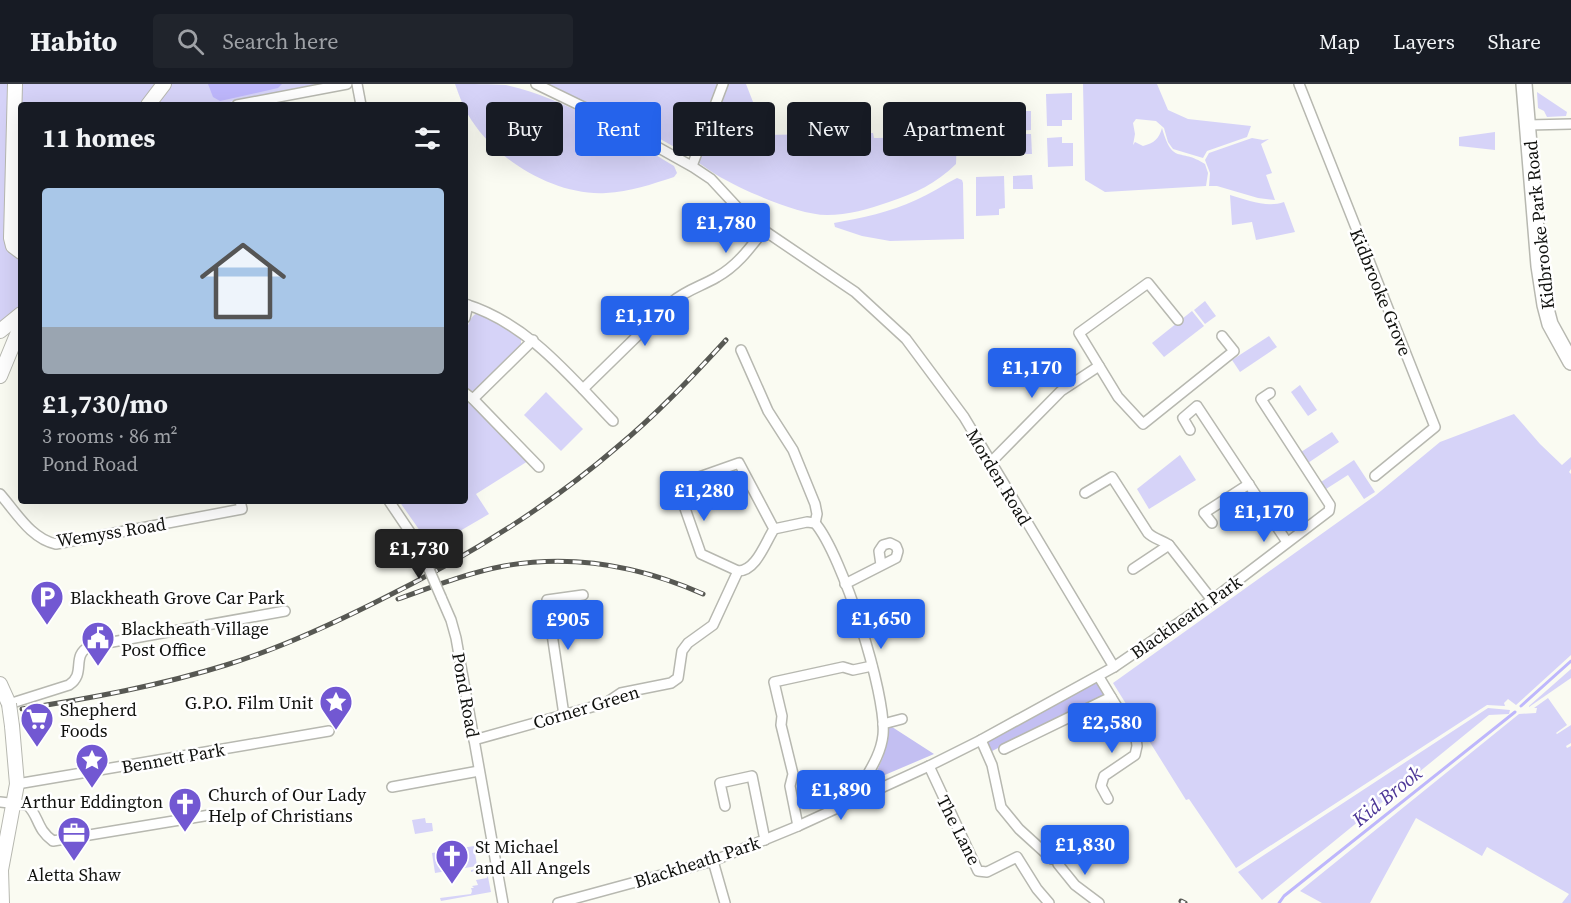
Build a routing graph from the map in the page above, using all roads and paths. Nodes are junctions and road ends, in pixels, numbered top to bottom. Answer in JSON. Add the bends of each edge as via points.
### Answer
{"nodes":[{"id":1,"x":15,"y":84,"type":"edge"},
{"id":2,"x":165,"y":84,"type":"edge"},
{"id":3,"x":347,"y":84,"type":"edge"},
{"id":4,"x":357,"y":84,"type":"edge"},
{"id":5,"x":537,"y":84,"type":"edge"},
{"id":6,"x":723,"y":84,"type":"edge"},
{"id":7,"x":1299,"y":84,"type":"edge"},
{"id":8,"x":1525,"y":84,"type":"edge"},
{"id":9,"x":150,"y":102,"type":"edge"},
{"id":10,"x":253,"y":102,"type":"edge"},
{"id":11,"x":360,"y":102,"type":"edge"},
{"id":12,"x":1571,"y":124,"type":"edge"},
{"id":13,"x":1528,"y":125,"type":"junction"},
{"id":14,"x":692,"y":166,"type":"junction"},
{"id":15,"x":764,"y":230,"type":"junction"},
{"id":16,"x":18,"y":250,"type":"edge"},
{"id":17,"x":468,"y":305,"type":"edge"},
{"id":18,"x":18,"y":316,"type":"edge"},
{"id":19,"x":1178,"y":320,"type":"dead end"},
{"id":20,"x":0,"y":331,"type":"edge"},
{"id":21,"x":18,"y":332,"type":"edge"},
{"id":22,"x":1222,"y":336,"type":"dead end"},
{"id":23,"x":532,"y":340,"type":"junction"},
{"id":24,"x":741,"y":350,"type":"dead end"},
{"id":25,"x":1571,"y":362,"type":"edge"},
{"id":26,"x":1099,"y":366,"type":"junction"},
{"id":27,"x":0,"y":376,"type":"edge"},
{"id":28,"x":583,"y":389,"type":"junction"},
{"id":29,"x":1270,"y":393,"type":"dead end"},
{"id":30,"x":468,"y":395,"type":"edge"},
{"id":31,"x":474,"y":399,"type":"junction"},
{"id":32,"x":613,"y":421,"type":"dead end"},
{"id":33,"x":1190,"y":430,"type":"dead end"},
{"id":34,"x":991,"y":462,"type":"junction"},
{"id":35,"x":539,"y":467,"type":"dead end"},
{"id":36,"x":1375,"y":476,"type":"dead end"},
{"id":37,"x":1249,"y":484,"type":"junction"},
{"id":38,"x":1085,"y":493,"type":"dead end"},
{"id":39,"x":0,"y":494,"type":"edge"},
{"id":40,"x":1228,"y":497,"type":"junction"},
{"id":41,"x":391,"y":504,"type":"edge"},
{"id":42,"x":241,"y":505,"type":"edge"},
{"id":43,"x":1235,"y":507,"type":"dead end"},
{"id":44,"x":815,"y":523,"type":"junction"},
{"id":45,"x":1212,"y":523,"type":"dead end"},
{"id":46,"x":774,"y":530,"type":"junction"},
{"id":47,"x":1287,"y":542,"type":"junction"},
{"id":48,"x":1169,"y":545,"type":"junction"},
{"id":49,"x":881,"y":565,"type":"dead end"},
{"id":50,"x":1133,"y":569,"type":"dead end"},
{"id":51,"x":738,"y":571,"type":"junction"},
{"id":52,"x":846,"y":584,"type":"junction"},
{"id":53,"x":583,"y":595,"type":"dead end"},
{"id":54,"x":1212,"y":600,"type":"junction"},
{"id":55,"x":285,"y":611,"type":"dead end"},
{"id":56,"x":872,"y":666,"type":"junction"},
{"id":57,"x":1114,"y":667,"type":"junction"},
{"id":58,"x":1099,"y":677,"type":"junction"},
{"id":59,"x":0,"y":684,"type":"edge"},
{"id":60,"x":1111,"y":697,"type":"junction"},
{"id":61,"x":9,"y":704,"type":"junction"},
{"id":62,"x":564,"y":715,"type":"junction"},
{"id":63,"x":902,"y":719,"type":"dead end"},
{"id":64,"x":883,"y":724,"type":"junction"},
{"id":65,"x":329,"y":731,"type":"dead end"},
{"id":66,"x":474,"y":740,"type":"junction"},
{"id":67,"x":981,"y":740,"type":"junction"},
{"id":68,"x":1004,"y":749,"type":"dead end"},
{"id":69,"x":929,"y":766,"type":"junction"},
{"id":70,"x":479,"y":771,"type":"junction"},
{"id":71,"x":17,"y":784,"type":"junction"},
{"id":72,"x":392,"y":788,"type":"dead end"},
{"id":73,"x":865,"y":796,"type":"junction"},
{"id":74,"x":1108,"y":799,"type":"dead end"},
{"id":75,"x":7,"y":803,"type":"edge"},
{"id":76,"x":725,"y":806,"type":"dead end"},
{"id":77,"x":216,"y":814,"type":"dead end"},
{"id":78,"x":798,"y":826,"type":"junction"},
{"id":79,"x":765,"y":840,"type":"junction"},
{"id":80,"x":713,"y":861,"type":"junction"},
{"id":81,"x":2,"y":903,"type":"edge"},
{"id":82,"x":502,"y":903,"type":"edge"},
{"id":83,"x":558,"y":903,"type":"edge"},
{"id":84,"x":725,"y":903,"type":"edge"},
{"id":85,"x":1049,"y":903,"type":"edge"},
{"id":86,"x":1099,"y":903,"type":"edge"}],
"edges":[{"from":1,"to":16,"type":"main road","via":[[11,238]]},
{"from":2,"to":9,"type":"main road"},
{"from":3,"to":10,"type":"street"},
{"from":4,"to":11,"type":"street"},
{"from":5,"to":14,"type":"street","name":"Morden Road"},
{"from":6,"to":14,"type":"street"},
{"from":7,"to":36,"type":"street","name":"Kidbrooke Grove","via":[[1435,427]]},
{"from":8,"to":13,"type":"main road","name":"Kidbrooke Park Road"},
{"from":12,"to":13,"type":"street"},
{"from":13,"to":25,"type":"main road","name":"Kidbrooke Park Road","via":[[1545,305],[1550,324]]},
{"from":14,"to":15,"type":"street","name":"Morden Road"},
{"from":15,"to":28,"type":"street","via":[[729,270],[682,293]]},
{"from":15,"to":34,"type":"street","name":"Morden Road","via":[[855,292],[906,339],[964,417]]},
{"from":17,"to":23,"type":"street","via":[[501,319]]},
{"from":18,"to":20,"type":"main road"},
{"from":19,"to":26,"type":"street","via":[[1148,283],[1079,333]]},
{"from":21,"to":27,"type":"main road"},
{"from":22,"to":26,"type":"street","via":[[1234,351],[1143,424],[1118,397]]},
{"from":23,"to":28,"type":"street"},
{"from":23,"to":31,"type":"street"},
{"from":24,"to":44,"type":"street","via":[[768,411],[793,450],[815,504]]},
{"from":26,"to":34,"type":"street","via":[[1061,391]]},
{"from":28,"to":32,"type":"street"},
{"from":29,"to":47,"type":"street","name":"Blackheath Park","via":[[1261,399],[1330,505],[1329,511]]},
{"from":30,"to":31,"type":"street"},
{"from":31,"to":35,"type":"street"},
{"from":33,"to":37,"type":"street","via":[[1183,418],[1197,406]]},
{"from":34,"to":57,"type":"street","name":"Morden Road"},
{"from":37,"to":40,"type":"street"},
{"from":37,"to":47,"type":"street"},
{"from":38,"to":48,"type":"street","via":[[1112,477],[1148,533]]},
{"from":39,"to":42,"type":"street","name":"Wemyss Road","via":[[44,542],[56,544]]},
{"from":40,"to":43,"type":"street"},
{"from":40,"to":45,"type":"street","via":[[1204,513]]},
{"from":41,"to":66,"type":"street","name":"Pond Road","bridge":true,"via":[[416,541],[451,620]]},
{"from":44,"to":46,"type":"street"},
{"from":44,"to":52,"type":"street"},
{"from":46,"to":51,"type":"street","via":[[752,567]]},
{"from":46,"to":51,"type":"street","via":[[738,463],[682,485],[681,497],[701,554]]},
{"from":47,"to":54,"type":"street","name":"Blackheath Park"},
{"from":48,"to":50,"type":"street"},
{"from":48,"to":54,"type":"street"},
{"from":49,"to":52,"type":"street"},
{"from":51,"to":62,"type":"street","name":"Corner Green","via":[[712,625],[682,651],[678,678],[671,683],[621,693],[606,703]]},
{"from":52,"to":56,"type":"street"},
{"from":53,"to":62,"type":"street","via":[[547,600]]},
{"from":54,"to":57,"type":"street","name":"Blackheath Park"},
{"from":55,"to":61,"type":"street","via":[[90,646],[79,657],[75,681]]},
{"from":56,"to":64,"type":"street"},
{"from":56,"to":78,"type":"street","via":[[853,670],[843,667],[774,682],[794,774],[790,786]]},
{"from":57,"to":58,"type":"street","name":"Blackheath Park"},
{"from":58,"to":60,"type":"street"},
{"from":58,"to":67,"type":"street","name":"Blackheath Park"},
{"from":59,"to":61,"type":"main road"},
{"from":60,"to":68,"type":"street"},
{"from":60,"to":74,"type":"street","via":[[1137,746],[1135,755],[1104,776],[1101,786]]},
{"from":61,"to":71,"type":"main road","bridge":true},
{"from":62,"to":66,"type":"street","name":"Corner Green"},
{"from":63,"to":64,"type":"street"},
{"from":64,"to":73,"type":"street","via":[[878,754],[861,786]]},
{"from":65,"to":71,"type":"street","name":"Bennett Park"},
{"from":66,"to":70,"type":"street","name":"Pond Road"},
{"from":67,"to":69,"type":"street","name":"Blackheath Park"},
{"from":67,"to":86,"type":"street","via":[[992,765],[1001,807],[1075,885]]},
{"from":69,"to":73,"type":"street","name":"Blackheath Park"},
{"from":69,"to":85,"type":"street","name":"The Lane","via":[[978,871],[987,872],[1017,857]]},
{"from":70,"to":72,"type":"street"},
{"from":70,"to":82,"type":"street","name":"Pond Road"},
{"from":71,"to":75,"type":"main road"},
{"from":73,"to":78,"type":"street","name":"Blackheath Park"},
{"from":75,"to":77,"type":"street","via":[[30,807],[38,825],[53,841]]},
{"from":75,"to":81,"type":"main road"},
{"from":76,"to":79,"type":"street","via":[[720,783],[752,776]]},
{"from":78,"to":79,"type":"street","name":"Blackheath Park"},
{"from":79,"to":80,"type":"street","name":"Blackheath Park"},
{"from":80,"to":83,"type":"street","name":"Blackheath Park"},
{"from":80,"to":84,"type":"street"}]}
